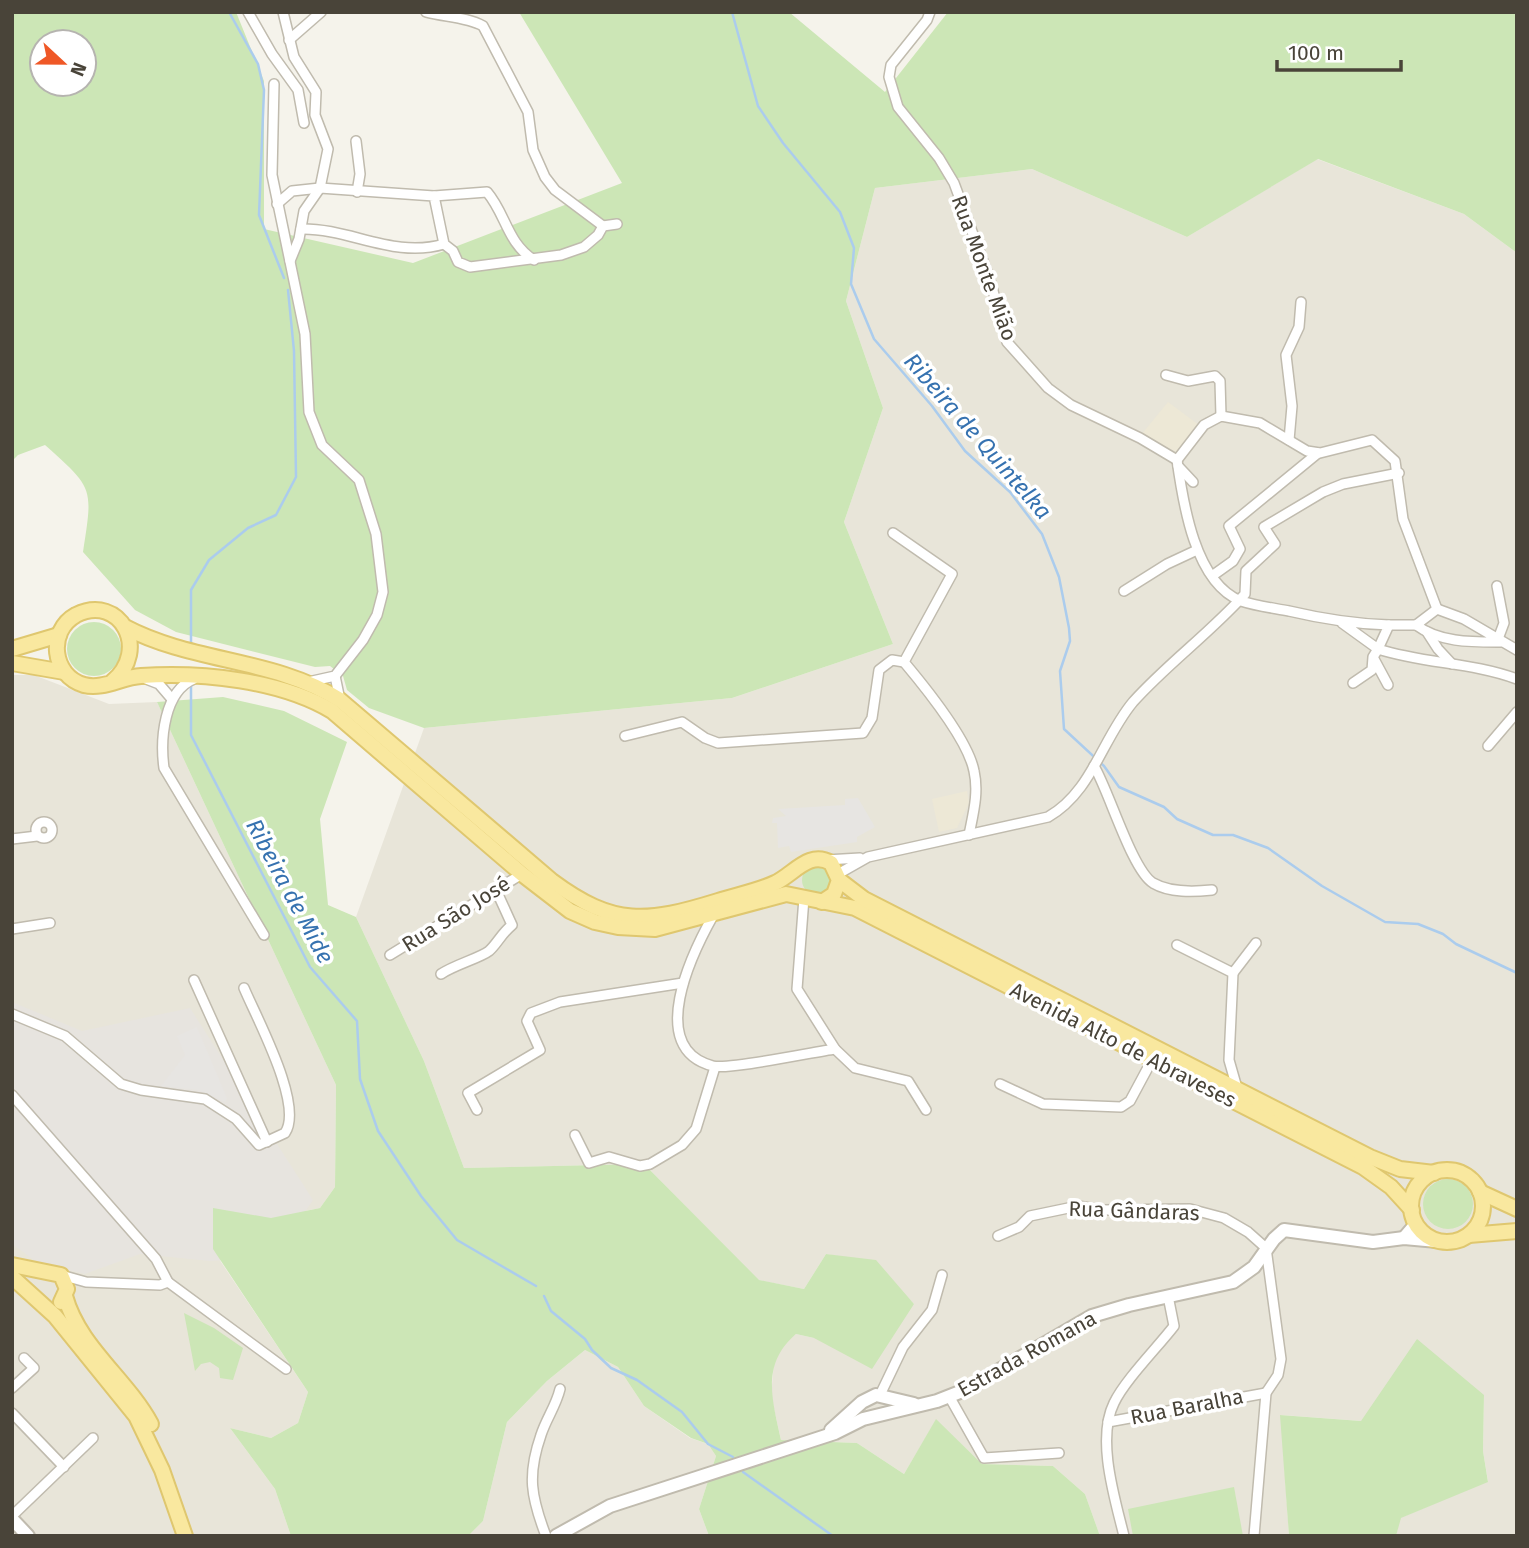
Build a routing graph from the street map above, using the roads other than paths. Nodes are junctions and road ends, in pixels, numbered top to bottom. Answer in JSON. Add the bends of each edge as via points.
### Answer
{"nodes":[{"id":1,"x":248,"y":12,"type":"edge"},
{"id":2,"x":284,"y":12,"type":"edge"},
{"id":3,"x":321,"y":12,"type":"edge"},
{"id":4,"x":426,"y":12,"type":"edge"},
{"id":5,"x":930,"y":12,"type":"edge"},
{"id":6,"x":289,"y":40,"type":"junction"},
{"id":7,"x":275,"y":84,"type":"dead end"},
{"id":8,"x":304,"y":123,"type":"dead end"},
{"id":9,"x":356,"y":141,"type":"dead end"},
{"id":10,"x":320,"y":188,"type":"junction"},
{"id":11,"x":357,"y":191,"type":"junction"},
{"id":12,"x":434,"y":196,"type":"junction"},
{"id":13,"x":276,"y":204,"type":"junction"},
{"id":14,"x":617,"y":224,"type":"dead end"},
{"id":15,"x":603,"y":226,"type":"junction"},
{"id":16,"x":301,"y":229,"type":"junction"},
{"id":17,"x":443,"y":244,"type":"junction"},
{"id":18,"x":534,"y":260,"type":"junction"},
{"id":19,"x":290,"y":261,"type":"junction"},
{"id":20,"x":1301,"y":303,"type":"dead end"},
{"id":21,"x":1166,"y":375,"type":"dead end"},
{"id":22,"x":1221,"y":416,"type":"junction"},
{"id":23,"x":1289,"y":440,"type":"junction"},
{"id":24,"x":1318,"y":453,"type":"junction"},
{"id":25,"x":1178,"y":463,"type":"junction"},
{"id":26,"x":1399,"y":472,"type":"junction"},
{"id":27,"x":1193,"y":482,"type":"dead end"},
{"id":28,"x":893,"y":533,"type":"dead end"},
{"id":29,"x":1197,"y":550,"type":"junction"},
{"id":30,"x":1212,"y":576,"type":"junction"},
{"id":31,"x":1497,"y":586,"type":"dead end"},
{"id":32,"x":1124,"y":591,"type":"dead end"},
{"id":33,"x":1240,"y":600,"type":"junction"},
{"id":34,"x":1437,"y":609,"type":"junction"},
{"id":35,"x":1342,"y":623,"type":"junction"},
{"id":36,"x":1473,"y":624,"type":"junction"},
{"id":37,"x":1389,"y":625,"type":"junction"},
{"id":38,"x":1416,"y":625,"type":"junction"},
{"id":39,"x":129,"y":629,"type":"junction"},
{"id":40,"x":1427,"y":632,"type":"junction"},
{"id":41,"x":58,"y":635,"type":"junction"},
{"id":42,"x":1500,"y":641,"type":"junction"},
{"id":43,"x":1467,"y":642,"type":"junction"},
{"id":44,"x":12,"y":649,"type":"edge"},
{"id":45,"x":1516,"y":649,"type":"edge"},
{"id":46,"x":1376,"y":653,"type":"junction"},
{"id":47,"x":904,"y":662,"type":"junction"},
{"id":48,"x":12,"y":663,"type":"edge"},
{"id":49,"x":1452,"y":664,"type":"junction"},
{"id":50,"x":64,"y":672,"type":"junction"},
{"id":51,"x":138,"y":676,"type":"junction"},
{"id":52,"x":335,"y":676,"type":"junction"},
{"id":53,"x":197,"y":678,"type":"junction"},
{"id":54,"x":1517,"y":679,"type":"edge"},
{"id":55,"x":112,"y":682,"type":"junction"},
{"id":56,"x":308,"y":682,"type":"junction"},
{"id":57,"x":1353,"y":683,"type":"dead end"},
{"id":58,"x":1388,"y":685,"type":"dead end"},
{"id":59,"x":171,"y":698,"type":"junction"},
{"id":60,"x":340,"y":700,"type":"junction"},
{"id":61,"x":1517,"y":712,"type":"edge"},
{"id":62,"x":625,"y":736,"type":"dead end"},
{"id":63,"x":1488,"y":746,"type":"dead end"},
{"id":64,"x":1094,"y":766,"type":"junction"},
{"id":65,"x":969,"y":835,"type":"junction"},
{"id":66,"x":37,"y":836,"type":"dead end"},
{"id":67,"x":12,"y":839,"type":"edge"},
{"id":68,"x":868,"y":858,"type":"junction"},
{"id":69,"x":826,"y":860,"type":"junction"},
{"id":70,"x":801,"y":866,"type":"junction"},
{"id":71,"x":523,"y":874,"type":"junction"},
{"id":72,"x":839,"y":877,"type":"junction"},
{"id":73,"x":496,"y":890,"type":"junction"},
{"id":74,"x":1212,"y":890,"type":"dead end"},
{"id":75,"x":810,"y":899,"type":"junction"},
{"id":76,"x":713,"y":914,"type":"junction"},
{"id":77,"x":683,"y":922,"type":"junction"},
{"id":78,"x":50,"y":923,"type":"dead end"},
{"id":79,"x":12,"y":929,"type":"edge"},
{"id":80,"x":264,"y":935,"type":"dead end"},
{"id":81,"x":699,"y":940,"type":"junction"},
{"id":82,"x":1256,"y":943,"type":"dead end"},
{"id":83,"x":1177,"y":945,"type":"dead end"},
{"id":84,"x":390,"y":955,"type":"dead end"},
{"id":85,"x":1233,"y":973,"type":"junction"},
{"id":86,"x":441,"y":974,"type":"dead end"},
{"id":87,"x":194,"y":980,"type":"dead end"},
{"id":88,"x":683,"y":983,"type":"junction"},
{"id":89,"x":244,"y":988,"type":"dead end"},
{"id":90,"x":12,"y":1014,"type":"edge"},
{"id":91,"x":835,"y":1049,"type":"junction"},
{"id":92,"x":1152,"y":1060,"type":"junction"},
{"id":93,"x":1229,"y":1060,"type":"junction"},
{"id":94,"x":715,"y":1066,"type":"junction"},
{"id":95,"x":1205,"y":1074,"type":"junction"},
{"id":96,"x":1000,"y":1084,"type":"dead end"},
{"id":97,"x":1238,"y":1090,"type":"junction"},
{"id":98,"x":12,"y":1095,"type":"edge"},
{"id":99,"x":477,"y":1110,"type":"dead end"},
{"id":100,"x":926,"y":1110,"type":"dead end"},
{"id":101,"x":575,"y":1135,"type":"dead end"},
{"id":102,"x":267,"y":1142,"type":"junction"},
{"id":103,"x":1434,"y":1173,"type":"junction"},
{"id":104,"x":1480,"y":1192,"type":"junction"},
{"id":105,"x":1517,"y":1209,"type":"edge"},
{"id":106,"x":1414,"y":1217,"type":"junction"},
{"id":107,"x":1517,"y":1231,"type":"edge"},
{"id":108,"x":1469,"y":1235,"type":"junction"},
{"id":109,"x":998,"y":1236,"type":"dead end"},
{"id":110,"x":1404,"y":1238,"type":"junction"},
{"id":111,"x":1437,"y":1241,"type":"junction"},
{"id":112,"x":1266,"y":1248,"type":"junction"},
{"id":113,"x":12,"y":1265,"type":"edge"},
{"id":114,"x":45,"y":1271,"type":"junction"},
{"id":115,"x":61,"y":1275,"type":"junction"},
{"id":116,"x":942,"y":1275,"type":"dead end"},
{"id":117,"x":12,"y":1277,"type":"edge"},
{"id":118,"x":86,"y":1282,"type":"junction"},
{"id":119,"x":168,"y":1282,"type":"junction"},
{"id":120,"x":65,"y":1295,"type":"junction"},
{"id":121,"x":1168,"y":1296,"type":"junction"},
{"id":122,"x":38,"y":1301,"type":"junction"},
{"id":123,"x":24,"y":1359,"type":"dead end"},
{"id":124,"x":286,"y":1369,"type":"dead end"},
{"id":125,"x":12,"y":1388,"type":"edge"},
{"id":126,"x":561,"y":1390,"type":"dead end"},
{"id":127,"x":1266,"y":1392,"type":"junction"},
{"id":128,"x":880,"y":1395,"type":"junction"},
{"id":129,"x":949,"y":1396,"type":"junction"},
{"id":130,"x":918,"y":1405,"type":"junction"},
{"id":131,"x":12,"y":1413,"type":"edge"},
{"id":132,"x":1108,"y":1422,"type":"junction"},
{"id":133,"x":824,"y":1437,"type":"junction"},
{"id":134,"x":93,"y":1438,"type":"dead end"},
{"id":135,"x":1059,"y":1453,"type":"dead end"},
{"id":136,"x":64,"y":1466,"type":"junction"},
{"id":137,"x":12,"y":1517,"type":"edge"},
{"id":138,"x":28,"y":1536,"type":"edge"},
{"id":139,"x":186,"y":1536,"type":"edge"},
{"id":140,"x":195,"y":1536,"type":"edge"},
{"id":141,"x":546,"y":1536,"type":"edge"},
{"id":142,"x":556,"y":1536,"type":"edge"},
{"id":143,"x":1124,"y":1536,"type":"edge"},
{"id":144,"x":1254,"y":1536,"type":"edge"}],
"edges":[{"from":1,"to":8,"type":"street","via":[[299,90]]},
{"from":2,"to":6,"type":"street"},
{"from":3,"to":6,"type":"street"},
{"from":4,"to":15,"type":"street","via":[[474,20],[483,26],[528,111],[533,150],[545,177]]},
{"from":5,"to":25,"type":"street","name":"Rua Monte Mião","via":[[891,65],[889,78],[898,107],[954,183],[1007,342],[1048,388]]},
{"from":6,"to":10,"type":"street","via":[[316,92],[314,115],[328,149]]},
{"from":7,"to":13,"type":"street","via":[[271,176]]},
{"from":9,"to":11,"type":"street"},
{"from":10,"to":11,"type":"street"},
{"from":10,"to":13,"type":"street","via":[[292,191]]},
{"from":10,"to":16,"type":"street","via":[[304,211]]},
{"from":11,"to":12,"type":"street"},
{"from":12,"to":17,"type":"street"},
{"from":12,"to":18,"type":"street","via":[[487,192],[498,205],[513,241]]},
{"from":13,"to":19,"type":"street"},
{"from":14,"to":15,"type":"street"},
{"from":15,"to":18,"type":"street","via":[[584,247]]},
{"from":16,"to":17,"type":"street","via":[[321,228],[417,250]]},
{"from":16,"to":19,"type":"street"},
{"from":17,"to":18,"type":"street","via":[[458,262],[470,267]]},
{"from":19,"to":52,"type":"street","via":[[305,334],[309,412],[322,445],[359,480],[376,534],[383,592],[368,632]]},
{"from":20,"to":23,"type":"street","via":[[1299,327],[1286,355],[1292,406]]},
{"from":21,"to":22,"type":"street","via":[[1188,381],[1215,376],[1220,381]]},
{"from":22,"to":23,"type":"street","via":[[1260,423]]},
{"from":22,"to":25,"type":"street","via":[[1204,425]]},
{"from":23,"to":24,"type":"street"},
{"from":24,"to":26,"type":"street","via":[[1372,440],[1395,461]]},
{"from":24,"to":30,"type":"street","via":[[1229,526],[1240,549],[1233,561]]},
{"from":25,"to":27,"type":"street","name":"Rua Monte Mião"},
{"from":25,"to":29,"type":"street"},
{"from":26,"to":33,"type":"street","via":[[1323,492],[1264,527],[1275,544],[1246,571],[1247,589]]},
{"from":26,"to":34,"type":"street","via":[[1403,519]]},
{"from":28,"to":47,"type":"street","via":[[952,574]]},
{"from":29,"to":30,"type":"street"},
{"from":29,"to":32,"type":"street"},
{"from":30,"to":33,"type":"street"},
{"from":31,"to":42,"type":"street","via":[[1504,624]]},
{"from":33,"to":35,"type":"street"},
{"from":33,"to":64,"type":"street","via":[[1132,704]]},
{"from":34,"to":36,"type":"street"},
{"from":34,"to":38,"type":"street"},
{"from":35,"to":37,"type":"street"},
{"from":35,"to":46,"type":"street"},
{"from":36,"to":42,"type":"street"},
{"from":36,"to":43,"type":"street","via":[[1475,633]]},
{"from":37,"to":38,"type":"street"},
{"from":37,"to":46,"type":"street"},
{"from":38,"to":40,"type":"street"},
{"from":39,"to":41,"type":"main road","via":[[107,613],[85,612],[65,624]]},
{"from":39,"to":55,"type":"main road","via":[[129,663]]},
{"from":39,"to":56,"type":"main road","via":[[184,650]]},
{"from":40,"to":43,"type":"street"},
{"from":40,"to":49,"type":"street"},
{"from":41,"to":44,"type":"main road"},
{"from":41,"to":50,"type":"main road","via":[[56,648]]},
{"from":42,"to":43,"type":"street"},
{"from":42,"to":45,"type":"street"},
{"from":46,"to":49,"type":"street"},
{"from":46,"to":57,"type":"street","via":[[1372,670]]},
{"from":46,"to":58,"type":"street"},
{"from":47,"to":62,"type":"street","via":[[892,660],[878,670],[872,718],[863,733],[718,743],[682,722]]},
{"from":47,"to":65,"type":"street","via":[[933,696],[974,768],[976,796]]},
{"from":48,"to":50,"type":"main road"},
{"from":49,"to":54,"type":"street"},
{"from":50,"to":55,"type":"main road","via":[[92,687]]},
{"from":51,"to":53,"type":"main road","name":"Avenida Alto de Abraveses"},
{"from":51,"to":55,"type":"main road","name":"Avenida Alto de Abraveses"},
{"from":51,"to":59,"type":"street","via":[[159,684]]},
{"from":52,"to":56,"type":"street"},
{"from":52,"to":60,"type":"street"},
{"from":53,"to":59,"type":"street","via":[[186,682]]},
{"from":53,"to":71,"type":"main road","name":"Avenida Alto de Abraveses","via":[[284,688],[332,711]]},
{"from":56,"to":60,"type":"main road"},
{"from":59,"to":80,"type":"street","via":[[164,768]]},
{"from":60,"to":70,"type":"main road","via":[[552,881],[599,911],[653,917],[684,911],[773,884]]},
{"from":61,"to":63,"type":"street"},
{"from":64,"to":65,"type":"street","via":[[1065,807],[1048,817]]},
{"from":64,"to":74,"type":"street","via":[[1137,864],[1152,882],[1186,893]]},
{"from":65,"to":68,"type":"street"},
{"from":66,"to":67,"type":"street"},
{"from":68,"to":69,"type":"street"},
{"from":68,"to":72,"type":"street"},
{"from":69,"to":70,"type":"main road","via":[[813,859]]},
{"from":69,"to":72,"type":"main road"},
{"from":70,"to":75,"type":"main road","via":[[796,884]]},
{"from":71,"to":73,"type":"street","name":"Rua São José"},
{"from":71,"to":77,"type":"main road","name":"Avenida Alto de Abraveses","via":[[570,911],[595,922],[641,930]]},
{"from":72,"to":75,"type":"main road","via":[[834,894]]},
{"from":72,"to":95,"type":"main road","name":"Avenida Alto de Abraveses","via":[[863,899]]},
{"from":73,"to":84,"type":"street","name":"Rua São José"},
{"from":73,"to":86,"type":"street","via":[[512,925],[489,951]]},
{"from":75,"to":76,"type":"main road","name":"Avenida Alto de Abraveses","via":[[777,894]]},
{"from":75,"to":91,"type":"street","via":[[797,989]]},
{"from":75,"to":92,"type":"main road","name":"Avenida Alto de Abraveses","via":[[855,908]]},
{"from":76,"to":77,"type":"main road","name":"Avenida Alto de Abraveses"},
{"from":76,"to":81,"type":"street"},
{"from":77,"to":81,"type":"street","via":[[697,930]]},
{"from":78,"to":79,"type":"street"},
{"from":81,"to":88,"type":"street"},
{"from":82,"to":85,"type":"street"},
{"from":83,"to":85,"type":"street"},
{"from":85,"to":93,"type":"street"},
{"from":87,"to":102,"type":"street"},
{"from":88,"to":94,"type":"street","via":[[678,1036],[690,1056]]},
{"from":88,"to":99,"type":"street","via":[[560,1002],[531,1013],[527,1021],[540,1050],[468,1093]]},
{"from":89,"to":102,"type":"street","via":[[278,1070],[291,1117],[285,1133]]},
{"from":90,"to":102,"type":"street","via":[[65,1036],[121,1084],[205,1099],[236,1119],[259,1145]]},
{"from":91,"to":94,"type":"street"},
{"from":91,"to":100,"type":"street","via":[[855,1068],[908,1081]]},
{"from":92,"to":96,"type":"street","via":[[1130,1101],[1121,1107],[1043,1104]]},
{"from":92,"to":106,"type":"main road","name":"Avenida Alto de Abraveses","via":[[1363,1167],[1391,1187]]},
{"from":93,"to":95,"type":"street"},
{"from":93,"to":97,"type":"street"},
{"from":94,"to":101,"type":"street","via":[[691,1139],[650,1164],[640,1166],[609,1157],[589,1163]]},
{"from":95,"to":97,"type":"main road","name":"Avenida Alto de Abraveses"},
{"from":97,"to":103,"type":"main road","name":"Avenida Alto de Abraveses","via":[[1370,1157],[1400,1169]]},
{"from":98,"to":119,"type":"street","via":[[156,1259]]},
{"from":103,"to":104,"type":"main road","via":[[1466,1175]]},
{"from":103,"to":106,"type":"main road","via":[[1416,1188]]},
{"from":104,"to":105,"type":"main road"},
{"from":104,"to":108,"type":"main road","via":[[1482,1216]]},
{"from":106,"to":110,"type":"street"},
{"from":106,"to":111,"type":"main road"},
{"from":107,"to":108,"type":"main road"},
{"from":108,"to":111,"type":"main road"},
{"from":109,"to":112,"type":"street","name":"Rua Gândaras","via":[[1030,1216],[1060,1209],[1190,1209],[1224,1218]]},
{"from":110,"to":111,"type":"street","name":"Estrada Romana"},
{"from":110,"to":112,"type":"street","name":"Estrada Romana","via":[[1373,1242],[1284,1230]]},
{"from":112,"to":121,"type":"street","name":"Estrada Romana","via":[[1254,1267],[1233,1282]]},
{"from":112,"to":127,"type":"street","via":[[1282,1359]]},
{"from":113,"to":114,"type":"main road"},
{"from":114,"to":115,"type":"main road"},
{"from":114,"to":122,"type":"main road","via":[[33,1281]]},
{"from":115,"to":118,"type":"street"},
{"from":115,"to":120,"type":"main road","via":[[67,1286]]},
{"from":116,"to":128,"type":"street","via":[[932,1310],[903,1347]]},
{"from":117,"to":122,"type":"main road"},
{"from":118,"to":119,"type":"street"},
{"from":118,"to":120,"type":"street"},
{"from":119,"to":124,"type":"street"},
{"from":120,"to":122,"type":"main road","via":[[58,1304]]},
{"from":120,"to":140,"type":"main road","via":[[81,1334],[146,1416]]},
{"from":121,"to":129,"type":"street","name":"Estrada Romana","via":[[1092,1316]]},
{"from":121,"to":132,"type":"street","name":"Rua Baralha","via":[[1174,1326],[1114,1403]]},
{"from":122,"to":139,"type":"main road","via":[[136,1416]]},
{"from":123,"to":125,"type":"street","via":[[34,1368]]},
{"from":126,"to":141,"type":"street","via":[[541,1434],[531,1472],[532,1499]]},
{"from":127,"to":132,"type":"street","name":"Rua Baralha"},
{"from":127,"to":144,"type":"street"},
{"from":128,"to":130,"type":"street"},
{"from":128,"to":133,"type":"street","name":"Estrada Romana","via":[[862,1402]]},
{"from":129,"to":130,"type":"street","name":"Estrada Romana"},
{"from":129,"to":135,"type":"street","via":[[984,1458]]},
{"from":130,"to":133,"type":"street","name":"Estrada Romana","via":[[863,1419]]},
{"from":131,"to":136,"type":"street"},
{"from":132,"to":143,"type":"street","name":"Rua Baralha","via":[[1109,1474]]},
{"from":133,"to":142,"type":"street","name":"Estrada Romana","via":[[610,1506]]},
{"from":134,"to":136,"type":"street"},
{"from":136,"to":137,"type":"street"},
{"from":137,"to":138,"type":"street"}]}
